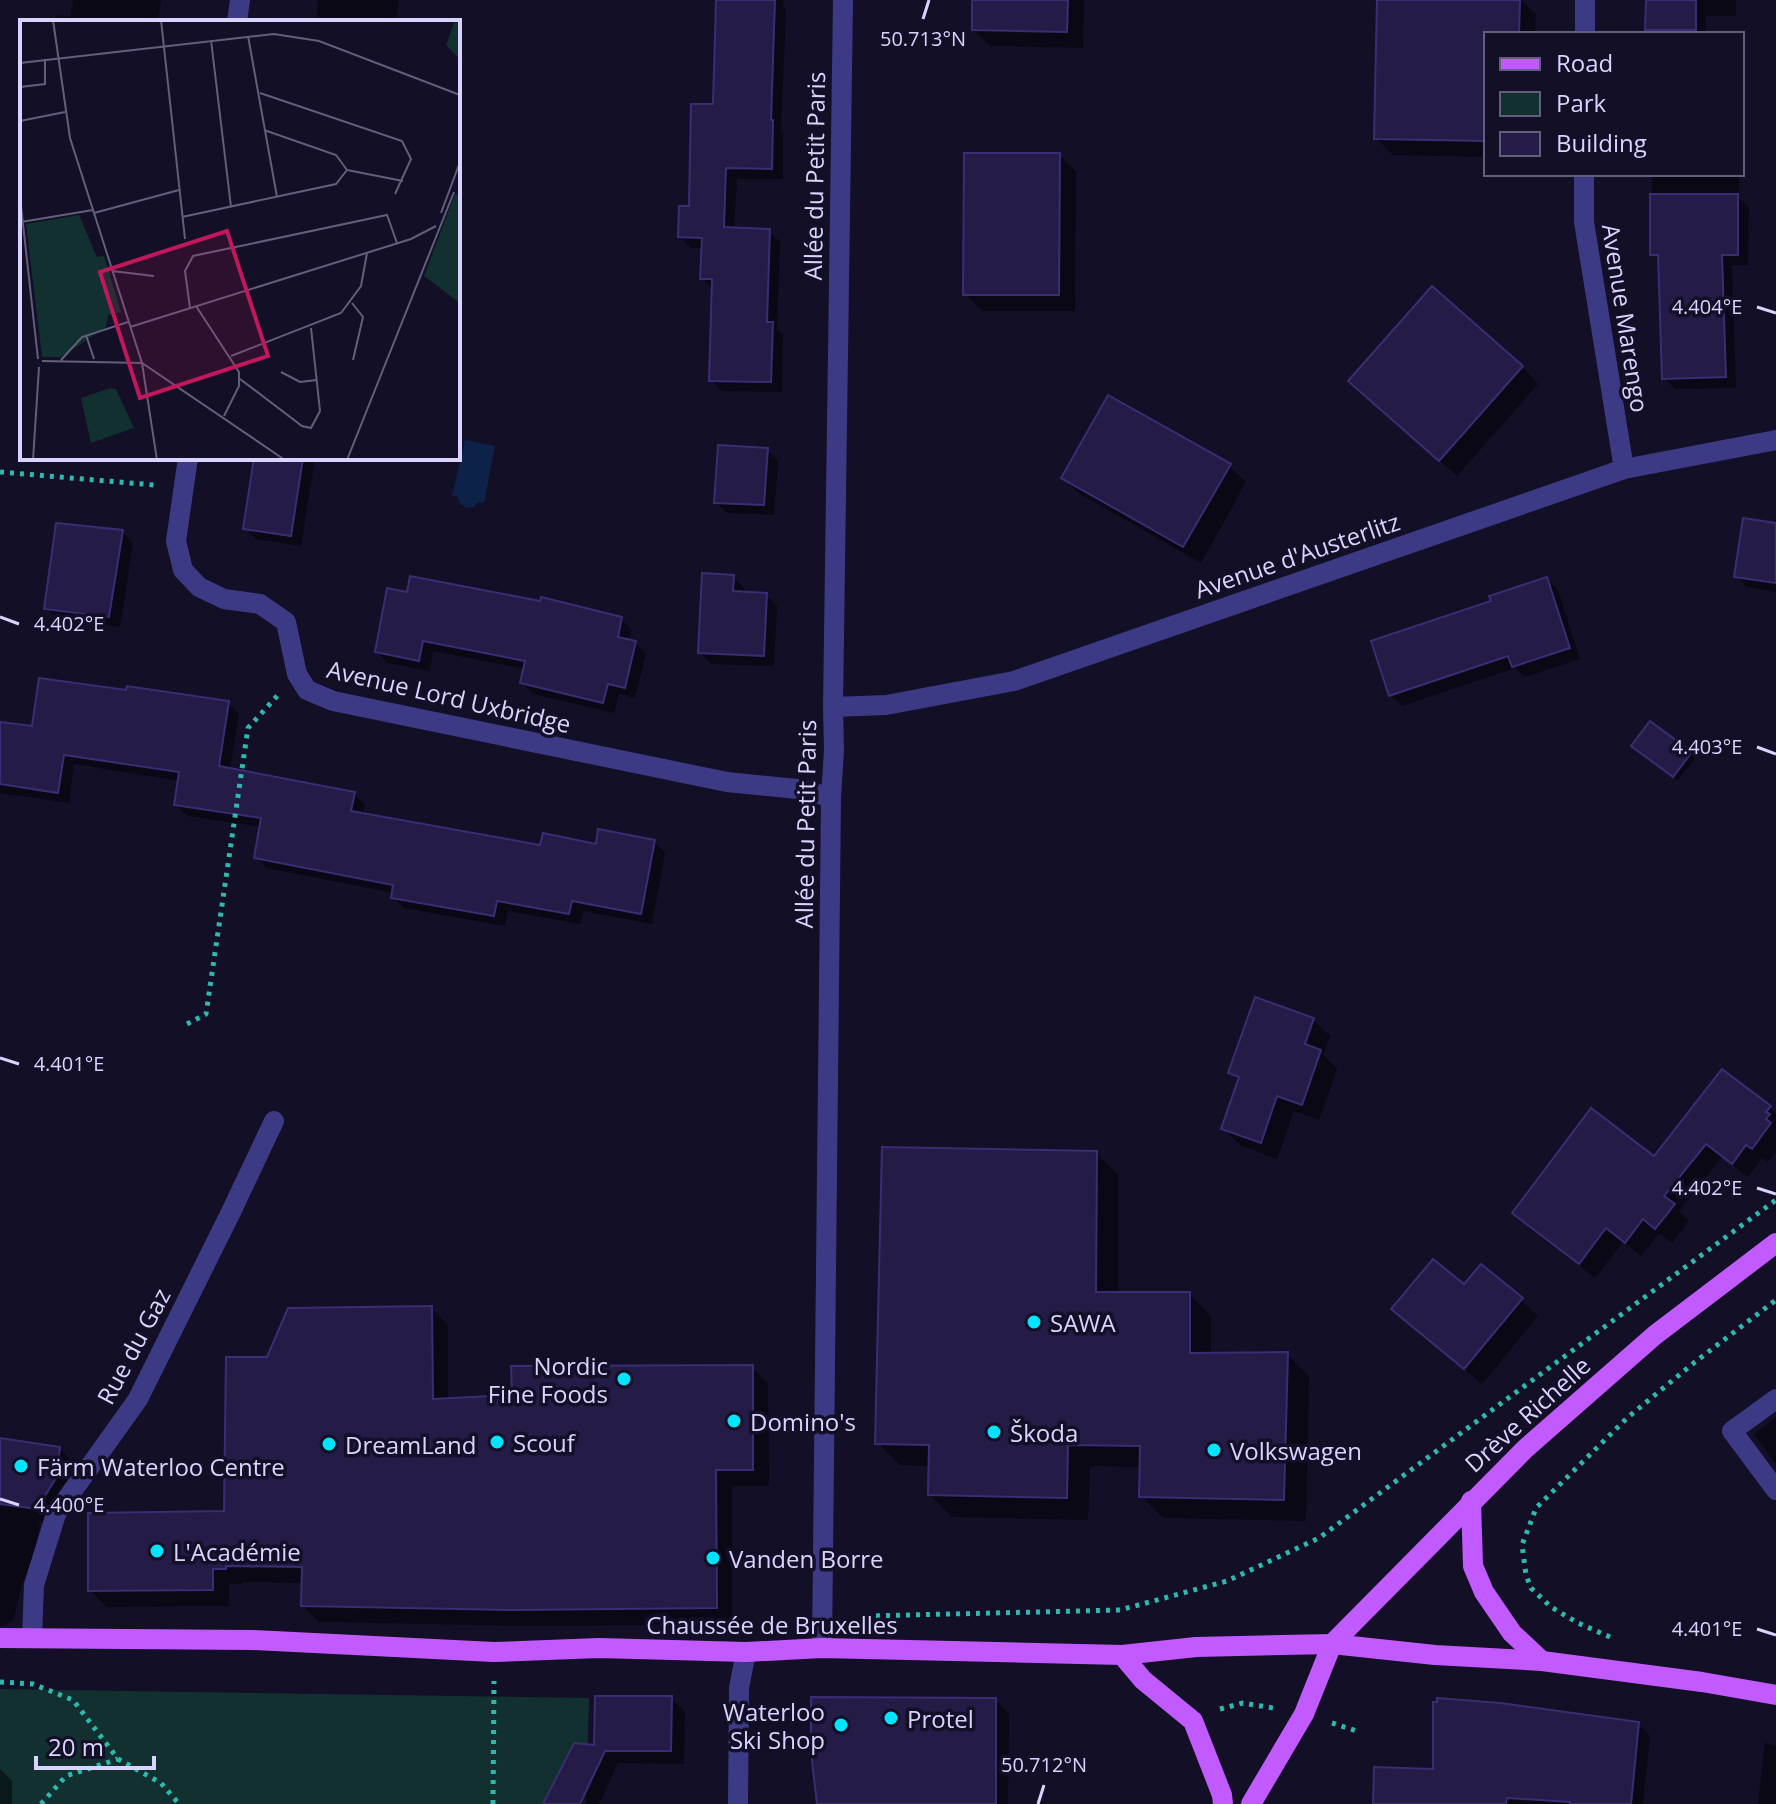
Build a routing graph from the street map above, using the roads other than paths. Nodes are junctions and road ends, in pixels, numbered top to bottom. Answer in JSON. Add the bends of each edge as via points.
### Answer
{"nodes":[{"id":1,"x":240,"y":0,"type":"edge"},
{"id":2,"x":843,"y":0,"type":"edge"},
{"id":3,"x":1585,"y":0,"type":"edge"},
{"id":4,"x":237,"y":20,"type":"edge"},
{"id":5,"x":1585,"y":32,"type":"edge"},
{"id":6,"x":1584,"y":176,"type":"edge"},
{"id":7,"x":1776,"y":440,"type":"edge"},
{"id":8,"x":188,"y":460,"type":"edge"},
{"id":9,"x":1624,"y":469,"type":"junction"},
{"id":10,"x":833,"y":707,"type":"junction"},
{"id":11,"x":831,"y":797,"type":"junction"},
{"id":12,"x":274,"y":1121,"type":"dead end"},
{"id":13,"x":1776,"y":1243,"type":"edge"},
{"id":14,"x":1776,"y":1399,"type":"edge"},
{"id":15,"x":1776,"y":1490,"type":"edge"},
{"id":16,"x":1471,"y":1501,"type":"junction"},
{"id":17,"x":0,"y":1638,"type":"edge"},
{"id":18,"x":32,"y":1638,"type":"junction"},
{"id":19,"x":1332,"y":1644,"type":"junction"},
{"id":20,"x":822,"y":1648,"type":"junction"},
{"id":21,"x":746,"y":1652,"type":"junction"},
{"id":22,"x":1122,"y":1655,"type":"junction"},
{"id":23,"x":1542,"y":1661,"type":"junction"},
{"id":24,"x":1776,"y":1695,"type":"edge"},
{"id":25,"x":738,"y":1804,"type":"edge"},
{"id":26,"x":1223,"y":1804,"type":"edge"},
{"id":27,"x":1251,"y":1804,"type":"edge"}],
"edges":[{"from":1,"to":4,"type":"street"},
{"from":2,"to":10,"type":"street","name":"Allée du Petit Paris"},
{"from":3,"to":5,"type":"street"},
{"from":6,"to":9,"type":"street","name":"Avenue Marengo","via":[[1584,222]]},
{"from":7,"to":9,"type":"street","name":"Avenue d'Austerlitz"},
{"from":8,"to":11,"type":"street","name":"Avenue Lord Uxbridge","via":[[176,541],[183,570],[199,587],[224,599],[260,604],[286,622],[297,674],[307,690],[333,701],[727,782]]},
{"from":9,"to":10,"type":"street","name":"Avenue d'Austerlitz","via":[[1014,681],[886,705]]},
{"from":10,"to":11,"type":"street","name":"Allée du Petit Paris"},
{"from":11,"to":20,"type":"street","name":"Allée du Petit Paris"},
{"from":12,"to":18,"type":"street","name":"Rue du Gaz","via":[[138,1399],[56,1514],[34,1585]]},
{"from":13,"to":16,"type":"main road","name":"Drève Richelle","via":[[1619,1365]]},
{"from":14,"to":15,"type":"street","via":[[1732,1431]]},
{"from":16,"to":19,"type":"main road","name":"Drève Richelle"},
{"from":16,"to":23,"type":"main road","via":[[1473,1566],[1484,1592],[1512,1633]]},
{"from":17,"to":18,"type":"main road","name":"Chaussée de Bruxelles"},
{"from":18,"to":21,"type":"main road","name":"Chaussée de Bruxelles","via":[[252,1640],[494,1652]]},
{"from":19,"to":22,"type":"main road","name":"Chaussée de Bruxelles","via":[[1196,1647]]},
{"from":19,"to":23,"type":"main road","name":"Chaussée de Bruxelles"},
{"from":19,"to":27,"type":"main road","via":[[1304,1714]]},
{"from":20,"to":21,"type":"main road","name":"Chaussée de Bruxelles"},
{"from":20,"to":22,"type":"main road","name":"Chaussée de Bruxelles"},
{"from":21,"to":25,"type":"street","via":[[739,1688]]},
{"from":22,"to":26,"type":"main road","via":[[1143,1680],[1193,1721]]},
{"from":23,"to":24,"type":"main road","name":"Chaussée de Bruxelles"}]}
